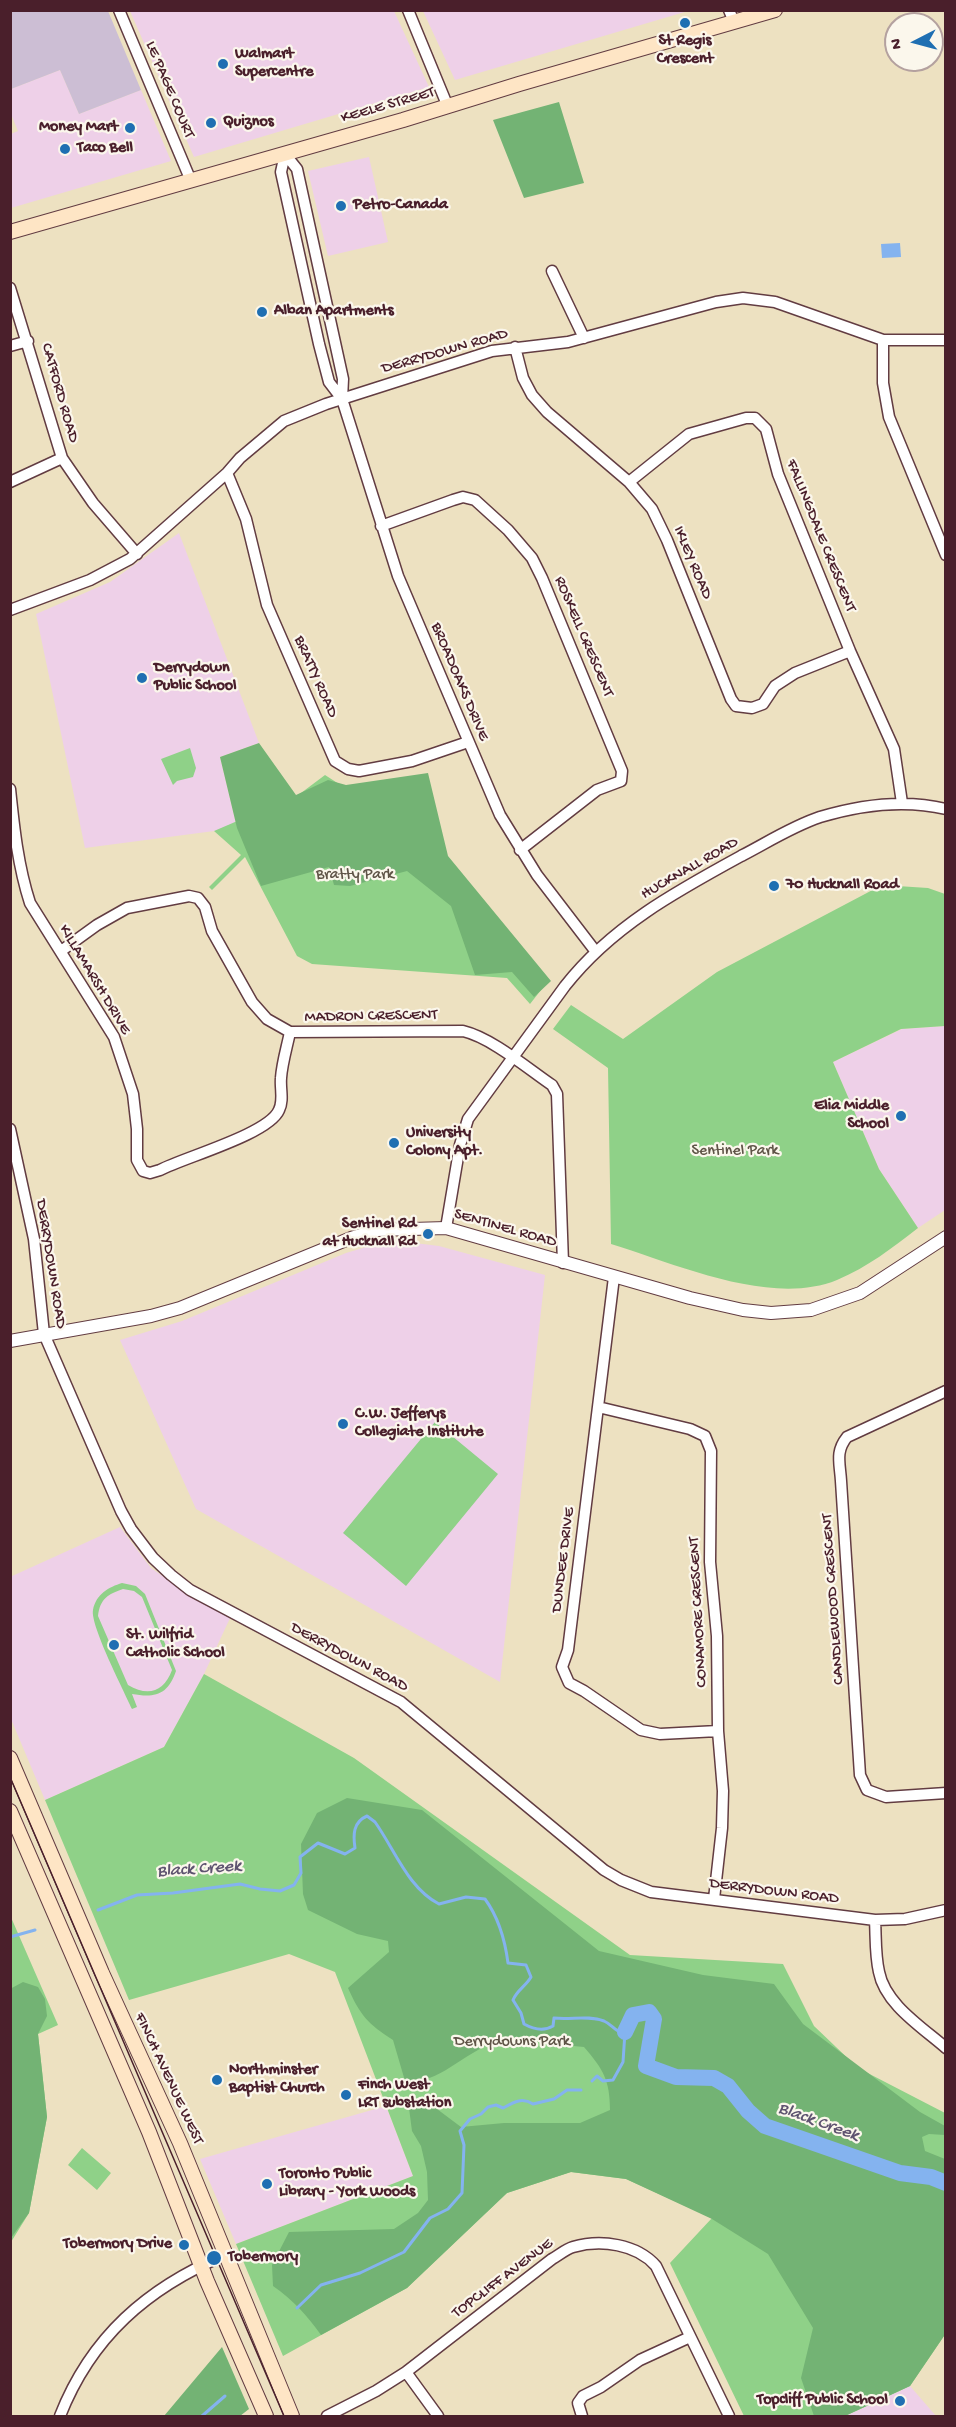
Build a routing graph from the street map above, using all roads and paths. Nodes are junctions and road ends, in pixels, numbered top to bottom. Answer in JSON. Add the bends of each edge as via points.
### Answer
{"nodes":[{"id":1,"x":119,"y":10,"type":"edge"},
{"id":2,"x":408,"y":10,"type":"edge"},
{"id":3,"x":775,"y":10,"type":"edge"},
{"id":4,"x":732,"y":16,"type":"edge"},
{"id":5,"x":448,"y":107,"type":"junction"},
{"id":6,"x":285,"y":154,"type":"junction"},
{"id":7,"x":191,"y":182,"type":"junction"},
{"id":8,"x":10,"y":232,"type":"edge"},
{"id":9,"x":311,"y":235,"type":"junction"},
{"id":10,"x":295,"y":239,"type":"junction"},
{"id":11,"x":552,"y":271,"type":"dead end"},
{"id":12,"x":319,"y":274,"type":"junction"},
{"id":13,"x":304,"y":278,"type":"junction"},
{"id":14,"x":10,"y":288,"type":"edge"},
{"id":15,"x":584,"y":338,"type":"junction"},
{"id":16,"x":883,"y":339,"type":"junction"},
{"id":17,"x":28,"y":340,"type":"junction"},
{"id":18,"x":945,"y":340,"type":"edge"},
{"id":19,"x":334,"y":341,"type":"junction"},
{"id":20,"x":319,"y":344,"type":"junction"},
{"id":21,"x":10,"y":346,"type":"edge"},
{"id":22,"x":515,"y":347,"type":"junction"},
{"id":23,"x":342,"y":399,"type":"junction"},
{"id":24,"x":62,"y":458,"type":"junction"},
{"id":25,"x":227,"y":473,"type":"junction"},
{"id":26,"x":10,"y":482,"type":"edge"},
{"id":27,"x":629,"y":482,"type":"junction"},
{"id":28,"x":381,"y":526,"type":"junction"},
{"id":29,"x":136,"y":554,"type":"junction"},
{"id":30,"x":945,"y":555,"type":"edge"},
{"id":31,"x":10,"y":610,"type":"edge"},
{"id":32,"x":850,"y":651,"type":"junction"},
{"id":33,"x":468,"y":742,"type":"junction"},
{"id":34,"x":10,"y":789,"type":"edge"},
{"id":35,"x":903,"y":803,"type":"junction"},
{"id":36,"x":945,"y":809,"type":"edge"},
{"id":37,"x":520,"y":850,"type":"junction"},
{"id":38,"x":61,"y":951,"type":"junction"},
{"id":39,"x":596,"y":952,"type":"junction"},
{"id":40,"x":290,"y":1032,"type":"junction"},
{"id":41,"x":512,"y":1058,"type":"junction"},
{"id":42,"x":10,"y":1130,"type":"edge"},
{"id":43,"x":14,"y":1166,"type":"edge"},
{"id":44,"x":446,"y":1228,"type":"junction"},
{"id":45,"x":945,"y":1237,"type":"edge"},
{"id":46,"x":563,"y":1263,"type":"junction"},
{"id":47,"x":614,"y":1277,"type":"junction"},
{"id":48,"x":44,"y":1334,"type":"junction"},
{"id":49,"x":10,"y":1341,"type":"edge"},
{"id":50,"x":945,"y":1391,"type":"edge"},
{"id":51,"x":598,"y":1407,"type":"junction"},
{"id":52,"x":718,"y":1731,"type":"junction"},
{"id":53,"x":10,"y":1758,"type":"edge"},
{"id":54,"x":945,"y":1793,"type":"edge"},
{"id":55,"x":10,"y":1811,"type":"edge"},
{"id":56,"x":714,"y":1899,"type":"junction"},
{"id":57,"x":945,"y":1910,"type":"edge"},
{"id":58,"x":875,"y":1920,"type":"junction"},
{"id":59,"x":945,"y":2048,"type":"edge"},
{"id":60,"x":225,"y":2255,"type":"junction"},
{"id":61,"x":201,"y":2265,"type":"junction"},
{"id":62,"x":690,"y":2337,"type":"junction"},
{"id":63,"x":406,"y":2372,"type":"junction"},
{"id":64,"x":60,"y":2416,"type":"edge"},
{"id":65,"x":266,"y":2416,"type":"edge"},
{"id":66,"x":292,"y":2416,"type":"edge"},
{"id":67,"x":327,"y":2416,"type":"edge"},
{"id":68,"x":438,"y":2416,"type":"edge"},
{"id":69,"x":582,"y":2416,"type":"edge"},
{"id":70,"x":729,"y":2416,"type":"edge"}],
"edges":[{"from":1,"to":7,"type":"street","name":"LE PAGE COURT"},
{"from":2,"to":5,"type":"street"},
{"from":3,"to":4,"type":"main road","name":"KEELE STREET"},
{"from":4,"to":5,"type":"main road","name":"KEELE STREET"},
{"from":5,"to":6,"type":"main road","name":"KEELE STREET"},
{"from":6,"to":7,"type":"main road","name":"KEELE STREET"},
{"from":6,"to":9,"type":"street","name":"BROADOAKS DRIVE","via":[[297,169]]},
{"from":6,"to":10,"type":"street","name":"BROADOAKS DRIVE","via":[[281,172]]},
{"from":7,"to":8,"type":"main road","name":"KEELE STREET"},
{"from":9,"to":10,"type":"street"},
{"from":9,"to":12,"type":"street","name":"BROADOAKS DRIVE"},
{"from":10,"to":13,"type":"street","name":"BROADOAKS DRIVE"},
{"from":11,"to":15,"type":"street"},
{"from":12,"to":13,"type":"street"},
{"from":12,"to":19,"type":"street","name":"BROADOAKS DRIVE"},
{"from":13,"to":20,"type":"street","name":"BROADOAKS DRIVE"},
{"from":14,"to":17,"type":"street","name":"CATFORD ROAD"},
{"from":15,"to":16,"type":"street","name":"DERRYDOWN ROAD","via":[[743,298],[775,302]]},
{"from":15,"to":22,"type":"street","name":"DERRYDOWN ROAD"},
{"from":16,"to":18,"type":"street","name":"DERRYDOWN ROAD"},
{"from":16,"to":30,"type":"street","via":[[883,383],[889,417]]},
{"from":17,"to":21,"type":"street"},
{"from":17,"to":24,"type":"street","name":"CATFORD ROAD"},
{"from":19,"to":20,"type":"street"},
{"from":19,"to":23,"type":"street","name":"BROADOAKS DRIVE","via":[[343,379]]},
{"from":20,"to":23,"type":"street","name":"BROADOAKS DRIVE","via":[[329,382]]},
{"from":22,"to":23,"type":"street","name":"DERRYDOWN ROAD"},
{"from":22,"to":27,"type":"street","name":"IKLEY ROAD","via":[[532,396]]},
{"from":23,"to":25,"type":"street","name":"DERRYDOWN ROAD","via":[[284,421]]},
{"from":23,"to":28,"type":"street","name":"BROADOAKS DRIVE"},
{"from":24,"to":26,"type":"street"},
{"from":24,"to":29,"type":"street","name":"CATFORD ROAD"},
{"from":25,"to":29,"type":"street","name":"DERRYDOWN ROAD"},
{"from":25,"to":33,"type":"street","name":"BRATTY ROAD","via":[[246,519],[267,604],[335,761],[359,771],[412,761]]},
{"from":27,"to":32,"type":"street","name":"IKLEY ROAD","via":[[652,509],[667,540],[736,706],[752,708],[763,704],[775,686],[795,673]]},
{"from":27,"to":32,"type":"street","name":"FALLINGDALE CRESCENT","via":[[689,434],[746,418],[761,422]]},
{"from":28,"to":33,"type":"street","name":"BROADOAKS DRIVE"},
{"from":28,"to":37,"type":"street","name":"ROSKELL CRESCENT","via":[[463,497],[475,501],[508,530],[532,558],[542,578],[622,771],[621,781],[597,790]]},
{"from":29,"to":31,"type":"street","name":"DERRYDOWN ROAD","via":[[90,580]]},
{"from":32,"to":35,"type":"street","name":"FALLINGDALE CRESCENT","via":[[894,749]]},
{"from":33,"to":37,"type":"street","name":"BROADOAKS DRIVE"},
{"from":34,"to":38,"type":"street","name":"KILLAMARSH DRIVE","via":[[23,881],[30,903]]},
{"from":35,"to":36,"type":"street","name":"HUCKNALL ROAD"},
{"from":35,"to":39,"type":"street","name":"HUCKNALL ROAD","via":[[846,810],[791,830],[647,909]]},
{"from":37,"to":39,"type":"street","name":"BROADOAKS DRIVE"},
{"from":38,"to":40,"type":"street","name":"MADRON CRESCENT","via":[[127,908],[189,896],[198,898],[252,1002],[267,1019]]},
{"from":38,"to":40,"type":"street","name":"KILLAMARSH DRIVE","via":[[114,1036],[133,1094],[136,1160],[146,1173],[254,1132],[278,1113]]},
{"from":39,"to":41,"type":"street","name":"HUCKNALL ROAD","via":[[571,978]]},
{"from":40,"to":41,"type":"street","name":"MADRON CRESCENT","via":[[463,1031]]},
{"from":41,"to":44,"type":"street","name":"HUCKNALL ROAD","via":[[465,1127]]},
{"from":41,"to":46,"type":"street","name":"MADRON CRESCENT","via":[[552,1085],[557,1094]]},
{"from":42,"to":43,"type":"street","name":"DERRYDOWN ROAD"},
{"from":43,"to":48,"type":"street","name":"DERRYDOWN ROAD","via":[[34,1239]]},
{"from":44,"to":46,"type":"street","name":"SENTINEL ROAD"},
{"from":44,"to":48,"type":"street","name":"SENTINEL ROAD","via":[[377,1230],[180,1308]]},
{"from":45,"to":47,"type":"street","name":"SENTINEL ROAD","via":[[860,1293],[800,1312],[743,1311]]},
{"from":46,"to":47,"type":"street","name":"SENTINEL ROAD"},
{"from":47,"to":51,"type":"street","name":"DUNDEE DRIVE"},
{"from":48,"to":49,"type":"street","name":"SENTINEL ROAD"},
{"from":48,"to":56,"type":"street","name":"DERRYDOWN ROAD","via":[[121,1511],[171,1575],[214,1603],[401,1702],[604,1870],[651,1892]]},
{"from":50,"to":54,"type":"street","name":"CANDLEWOOD CRESCENT","via":[[847,1437],[838,1458],[860,1775],[867,1790],[880,1796]]},
{"from":51,"to":52,"type":"street","name":"CONAMORE CRESCENT","via":[[690,1429],[705,1436],[709,1443]]},
{"from":51,"to":52,"type":"street","name":"DUNDEE DRIVE","via":[[568,1650],[562,1667],[565,1676],[568,1683],[641,1730],[660,1734]]},
{"from":52,"to":56,"type":"street","name":"CONAMORE CRESCENT","via":[[723,1791]]},
{"from":53,"to":60,"type":"main road","name":"FINCH AVENUE WEST","via":[[180,2143]]},
{"from":55,"to":61,"type":"main road"},
{"from":56,"to":58,"type":"street","name":"DERRYDOWN ROAD"},
{"from":57,"to":58,"type":"street","name":"DERRYDOWN ROAD","via":[[905,1919]]},
{"from":58,"to":59,"type":"street","via":[[879,1973],[886,1991]]},
{"from":60,"to":61,"type":"street"},
{"from":60,"to":66,"type":"main road","name":"FINCH AVENUE WEST"},
{"from":61,"to":64,"type":"street","via":[[166,2284],[123,2318],[82,2371]]},
{"from":61,"to":65,"type":"main road"},
{"from":62,"to":63,"type":"street","name":"TOPCLIFF AVENUE","via":[[649,2258],[636,2250],[591,2244],[571,2248],[552,2259]]},
{"from":62,"to":69,"type":"street","via":[[642,2359],[583,2396],[578,2403]]},
{"from":62,"to":70,"type":"street","name":"TOPCLIFF AVENUE"},
{"from":63,"to":67,"type":"street","name":"TOPCLIFF AVENUE"},
{"from":63,"to":68,"type":"street"}]}
